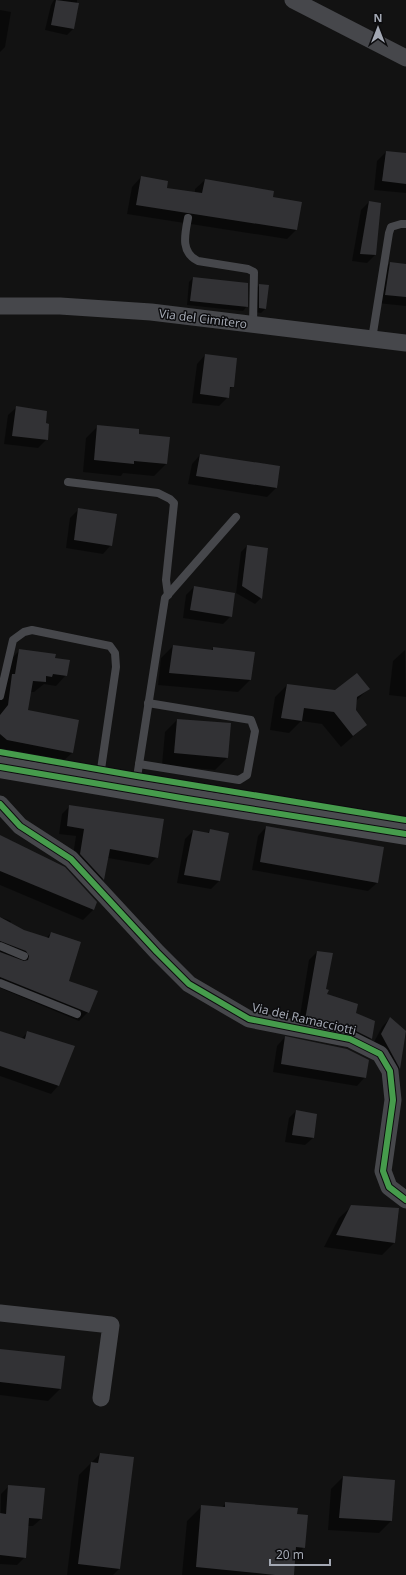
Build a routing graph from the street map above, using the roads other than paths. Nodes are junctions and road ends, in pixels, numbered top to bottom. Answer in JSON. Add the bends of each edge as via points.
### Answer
{"nodes":[{"id":1,"x":293,"y":0,"type":"edge"},
{"id":2,"x":406,"y":58,"type":"edge"},
{"id":3,"x":188,"y":218,"type":"dead end"},
{"id":4,"x":406,"y":224,"type":"edge"},
{"id":5,"x":0,"y":306,"type":"edge"},
{"id":6,"x":253,"y":325,"type":"junction"},
{"id":7,"x":372,"y":339,"type":"junction"},
{"id":8,"x":406,"y":343,"type":"edge"},
{"id":9,"x":68,"y":482,"type":"dead end"},
{"id":10,"x":236,"y":517,"type":"dead end"},
{"id":11,"x":168,"y":595,"type":"junction"},
{"id":12,"x":0,"y":696,"type":"edge"},
{"id":13,"x":148,"y":704,"type":"junction"},
{"id":14,"x":139,"y":764,"type":"junction"},
{"id":15,"x":0,"y":767,"type":"edge"},
{"id":16,"x":99,"y":784,"type":"junction"},
{"id":17,"x":135,"y":790,"type":"junction"},
{"id":18,"x":0,"y":804,"type":"edge"},
{"id":19,"x":406,"y":834,"type":"edge"},
{"id":20,"x":0,"y":946,"type":"edge"},
{"id":21,"x":24,"y":956,"type":"dead end"},
{"id":22,"x":0,"y":983,"type":"edge"},
{"id":23,"x":77,"y":1014,"type":"dead end"},
{"id":24,"x":406,"y":1200,"type":"edge"},
{"id":25,"x":0,"y":1313,"type":"edge"},
{"id":26,"x":102,"y":1398,"type":"dead end"}],
"edges":[{"from":1,"to":2,"type":"street"},
{"from":3,"to":6,"type":"lane","via":[[185,237],[187,251],[192,258],[254,272]]},
{"from":4,"to":7,"type":"lane","via":[[391,227],[389,233]]},
{"from":5,"to":6,"type":"street","name":"Via del Cimitero","via":[[60,306],[140,311]]},
{"from":6,"to":7,"type":"street","name":"Via del Cimitero"},
{"from":7,"to":8,"type":"street","name":"Via del Cimitero"},
{"from":9,"to":11,"type":"lane","via":[[158,493],[174,503],[166,580]]},
{"from":10,"to":11,"type":"lane"},
{"from":11,"to":13,"type":"lane","via":[[165,598]]},
{"from":12,"to":16,"type":"lane","via":[[13,640],[24,632],[32,630],[110,646],[115,653],[116,667]]},
{"from":13,"to":14,"type":"lane"},
{"from":13,"to":14,"type":"lane","via":[[251,720],[255,731],[247,775],[239,780]]},
{"from":14,"to":17,"type":"lane"},
{"from":15,"to":16,"type":"street"},
{"from":16,"to":17,"type":"street"},
{"from":17,"to":19,"type":"street"},
{"from":18,"to":24,"type":"street","name":"Via dei Ramacciotti","via":[[20,826],[71,859],[189,984],[249,1019],[350,1039],[380,1054],[390,1071],[393,1100],[382,1171],[388,1187]]},
{"from":20,"to":21,"type":"lane"},
{"from":22,"to":23,"type":"lane"},
{"from":25,"to":26,"type":"street","via":[[111,1325]]}]}
